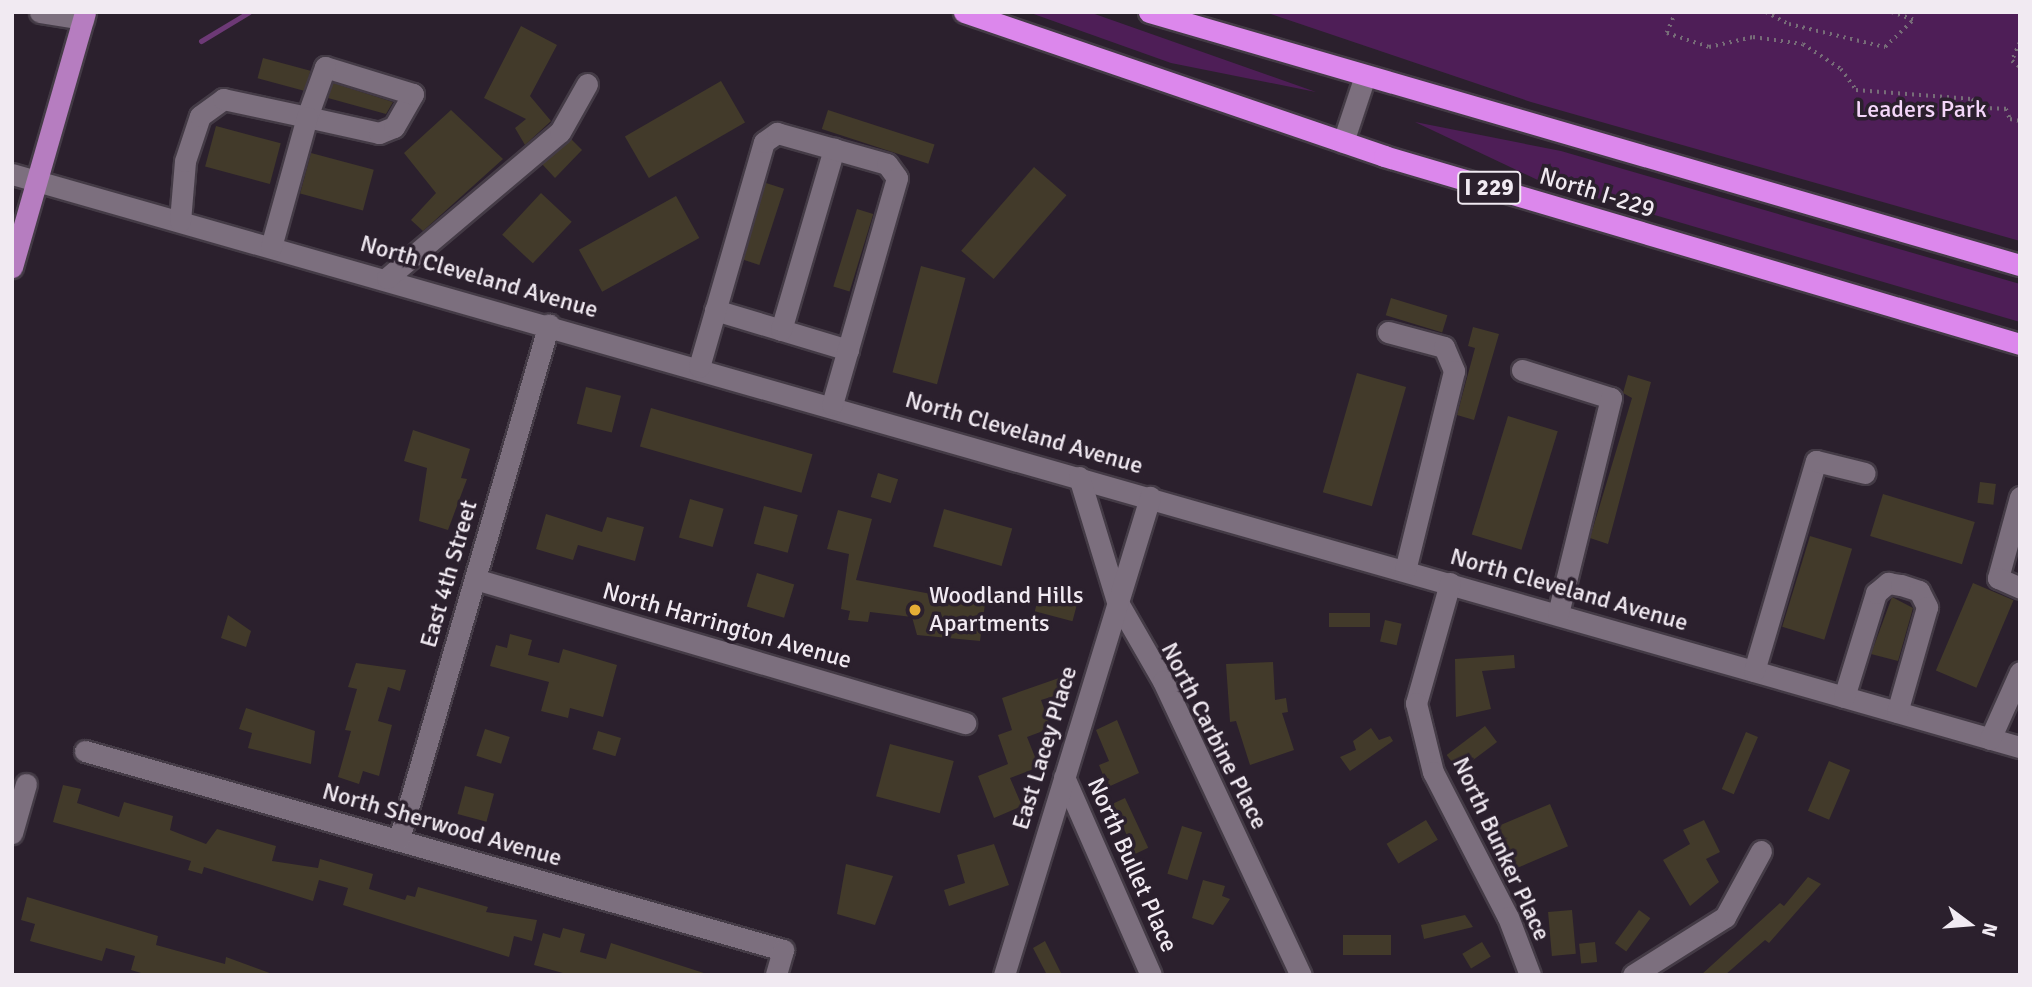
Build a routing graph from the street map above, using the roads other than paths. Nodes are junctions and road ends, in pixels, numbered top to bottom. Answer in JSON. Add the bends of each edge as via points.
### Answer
{"nodes":[{"id":1,"x":40,"y":12,"type":"edge"},
{"id":2,"x":964,"y":12,"type":"edge"},
{"id":3,"x":1149,"y":12,"type":"edge"},
{"id":4,"x":84,"y":16,"type":"edge"},
{"id":5,"x":1365,"y":76,"type":"junction"},
{"id":6,"x":587,"y":85,"type":"dead end"},
{"id":7,"x":307,"y":117,"type":"junction"},
{"id":8,"x":1343,"y":142,"type":"junction"},
{"id":9,"x":834,"y":149,"type":"junction"},
{"id":10,"x":12,"y":173,"type":"edge"},
{"id":11,"x":37,"y":180,"type":"junction"},
{"id":12,"x":180,"y":221,"type":"junction"},
{"id":13,"x":271,"y":247,"type":"junction"},
{"id":14,"x":2020,"y":265,"type":"edge"},
{"id":15,"x":12,"y":267,"type":"edge"},
{"id":16,"x":387,"y":278,"type":"junction"},
{"id":17,"x":715,"y":310,"type":"junction"},
{"id":18,"x":549,"y":324,"type":"junction"},
{"id":19,"x":780,"y":330,"type":"junction"},
{"id":20,"x":1388,"y":332,"type":"dead end"},
{"id":21,"x":2020,"y":344,"type":"edge"},
{"id":22,"x":848,"y":350,"type":"junction"},
{"id":23,"x":699,"y":367,"type":"junction"},
{"id":24,"x":1522,"y":370,"type":"dead end"},
{"id":25,"x":832,"y":405,"type":"junction"},
{"id":26,"x":1865,"y":473,"type":"dead end"},
{"id":27,"x":1079,"y":477,"type":"junction"},
{"id":28,"x":1150,"y":497,"type":"junction"},
{"id":29,"x":2020,"y":497,"type":"edge"},
{"id":30,"x":1405,"y":570,"type":"junction"},
{"id":31,"x":475,"y":579,"type":"junction"},
{"id":32,"x":1450,"y":583,"type":"junction"},
{"id":33,"x":2020,"y":588,"type":"edge"},
{"id":34,"x":1117,"y":601,"type":"junction"},
{"id":35,"x":1558,"y":614,"type":"junction"},
{"id":36,"x":1754,"y":671,"type":"junction"},
{"id":37,"x":2020,"y":671,"type":"edge"},
{"id":38,"x":1844,"y":697,"type":"junction"},
{"id":39,"x":1897,"y":712,"type":"junction"},
{"id":40,"x":965,"y":723,"type":"dead end"},
{"id":41,"x":1990,"y":738,"type":"junction"},
{"id":42,"x":2020,"y":747,"type":"edge"},
{"id":43,"x":85,"y":751,"type":"dead end"},
{"id":44,"x":1064,"y":777,"type":"junction"},
{"id":45,"x":26,"y":784,"type":"dead end"},
{"id":46,"x":12,"y":833,"type":"edge"},
{"id":47,"x":399,"y":839,"type":"junction"},
{"id":48,"x":1761,"y":851,"type":"dead end"},
{"id":49,"x":776,"y":975,"type":"edge"},
{"id":50,"x":1004,"y":975,"type":"edge"},
{"id":51,"x":1152,"y":975,"type":"edge"},
{"id":52,"x":1301,"y":975,"type":"edge"},
{"id":53,"x":1530,"y":975,"type":"edge"},
{"id":54,"x":1633,"y":975,"type":"edge"}],
"edges":[{"from":1,"to":4,"type":"street"},
{"from":2,"to":8,"type":"highway","name":"North I-229","number":"I 229"},
{"from":3,"to":5,"type":"highway","name":"North I-229"},
{"from":4,"to":11,"type":"main road"},
{"from":5,"to":8,"type":"street"},
{"from":5,"to":14,"type":"highway","name":"North I-229"},
{"from":6,"to":16,"type":"street","via":[[560,132]]},
{"from":7,"to":7,"type":"street","via":[[325,67],[413,94],[394,127],[379,133]]},
{"from":7,"to":12,"type":"street","via":[[223,99],[200,116],[185,161]]},
{"from":7,"to":13,"type":"street"},
{"from":8,"to":21,"type":"highway","name":"North I-229","number":"I 229"},
{"from":9,"to":17,"type":"street","via":[[777,133],[764,142]]},
{"from":9,"to":19,"type":"street"},
{"from":9,"to":22,"type":"street","via":[[887,163],[897,178]]},
{"from":10,"to":11,"type":"street","name":"North Cleveland Avenue"},
{"from":11,"to":12,"type":"street","name":"North Cleveland Avenue"},
{"from":11,"to":15,"type":"main road"},
{"from":12,"to":13,"type":"street","name":"North Cleveland Avenue"},
{"from":13,"to":16,"type":"street","name":"North Cleveland Avenue"},
{"from":16,"to":18,"type":"street","name":"North Cleveland Avenue"},
{"from":17,"to":19,"type":"street"},
{"from":17,"to":23,"type":"street"},
{"from":18,"to":23,"type":"street","name":"North Cleveland Avenue"},
{"from":18,"to":31,"type":"street","name":"East 4th Street"},
{"from":19,"to":22,"type":"street"},
{"from":20,"to":30,"type":"street","via":[[1444,347],[1454,371]]},
{"from":22,"to":25,"type":"street"},
{"from":23,"to":25,"type":"street","name":"North Cleveland Avenue"},
{"from":24,"to":35,"type":"street","via":[[1611,398]]},
{"from":25,"to":27,"type":"street","name":"North Cleveland Avenue"},
{"from":26,"to":36,"type":"street","via":[[1816,461]]},
{"from":27,"to":28,"type":"street","name":"North Cleveland Avenue"},
{"from":27,"to":34,"type":"street","name":"North Carbine Place"},
{"from":28,"to":30,"type":"street","name":"North Cleveland Avenue"},
{"from":28,"to":34,"type":"street","name":"East Lacey Place"},
{"from":29,"to":33,"type":"street","via":[[1998,578]]},
{"from":30,"to":32,"type":"street","name":"North Cleveland Avenue"},
{"from":31,"to":40,"type":"street","name":"North Harrington Avenue"},
{"from":31,"to":47,"type":"street","name":"East 4th Street"},
{"from":32,"to":35,"type":"street","name":"North Cleveland Avenue"},
{"from":32,"to":53,"type":"street","name":"North Bunker Place","via":[[1416,703],[1433,772],[1508,917]]},
{"from":34,"to":44,"type":"street","name":"East Lacey Place"},
{"from":34,"to":52,"type":"street","name":"North Carbine Place","via":[[1163,681]]},
{"from":35,"to":36,"type":"street","name":"North Cleveland Avenue"},
{"from":36,"to":38,"type":"street","name":"North Cleveland Avenue"},
{"from":37,"to":41,"type":"street"},
{"from":38,"to":39,"type":"street","name":"North Cleveland Avenue"},
{"from":38,"to":39,"type":"street","via":[[1876,593],[1888,583],[1901,585],[1919,591],[1927,607]]},
{"from":39,"to":41,"type":"street","name":"North Cleveland Avenue"},
{"from":41,"to":42,"type":"street","name":"North Cleveland Avenue"},
{"from":43,"to":47,"type":"street","name":"North Sherwood Avenue"},
{"from":44,"to":50,"type":"street","name":"East Lacey Place"},
{"from":44,"to":51,"type":"street","name":"North Bullet Place"},
{"from":45,"to":46,"type":"street"},
{"from":47,"to":49,"type":"street","name":"North Sherwood Avenue","via":[[783,950]]},
{"from":48,"to":54,"type":"street","via":[[1725,917]]}]}
